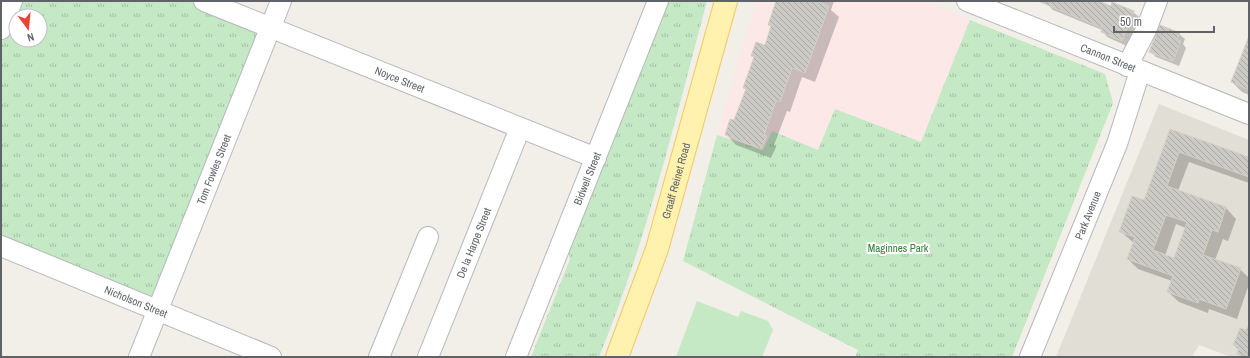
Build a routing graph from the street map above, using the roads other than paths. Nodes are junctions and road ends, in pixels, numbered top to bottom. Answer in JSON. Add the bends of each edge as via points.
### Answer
{"nodes":[{"id":1,"x":12,"y":1,"type":"edge"},
{"id":2,"x":204,"y":1,"type":"edge"},
{"id":3,"x":281,"y":1,"type":"edge"},
{"id":4,"x":658,"y":1,"type":"edge"},
{"id":5,"x":726,"y":1,"type":"edge"},
{"id":6,"x":967,"y":1,"type":"edge"},
{"id":7,"x":1157,"y":1,"type":"edge"},
{"id":8,"x":272,"y":27,"type":"junction"},
{"id":9,"x":1,"y":29,"type":"edge"},
{"id":10,"x":1133,"y":68,"type":"junction"},
{"id":11,"x":1249,"y":114,"type":"edge"},
{"id":12,"x":520,"y":128,"type":"junction"},
{"id":13,"x":596,"y":158,"type":"junction"},
{"id":14,"x":428,"y":237,"type":"dead end"},
{"id":15,"x":1,"y":246,"type":"edge"},
{"id":16,"x":157,"y":311,"type":"junction"},
{"id":17,"x":139,"y":357,"type":"edge"},
{"id":18,"x":271,"y":357,"type":"edge"},
{"id":19,"x":379,"y":357,"type":"edge"},
{"id":20,"x":428,"y":357,"type":"edge"},
{"id":21,"x":516,"y":357,"type":"edge"},
{"id":22,"x":617,"y":357,"type":"edge"},
{"id":23,"x":1030,"y":357,"type":"edge"}],
"edges":[{"from":1,"to":9,"type":"street"},
{"from":2,"to":8,"type":"street","name":"Noyce Street"},
{"from":3,"to":8,"type":"street","name":"Tom Fowles Street"},
{"from":4,"to":13,"type":"street","name":"Bidwell Street"},
{"from":5,"to":22,"type":"main road","name":"Graaff Reinet Road","via":[[657,249]]},
{"from":6,"to":10,"type":"street","name":"Cannon Street"},
{"from":7,"to":10,"type":"street","name":"Park Avenue"},
{"from":8,"to":12,"type":"street","name":"Noyce Street"},
{"from":8,"to":16,"type":"street","name":"Tom Fowles Street"},
{"from":10,"to":11,"type":"street","name":"Cannon Street"},
{"from":10,"to":23,"type":"street","name":"Park Avenue","via":[[1117,144]]},
{"from":12,"to":13,"type":"street","name":"Noyce Street"},
{"from":12,"to":20,"type":"street","name":"De la Harpe Street"},
{"from":13,"to":21,"type":"street","name":"Bidwell Street"},
{"from":14,"to":19,"type":"street"},
{"from":15,"to":16,"type":"street","name":"Nicholson Street"},
{"from":16,"to":17,"type":"street","name":"Tom Fowles Street"},
{"from":16,"to":18,"type":"street","name":"Nicholson Street"}]}
